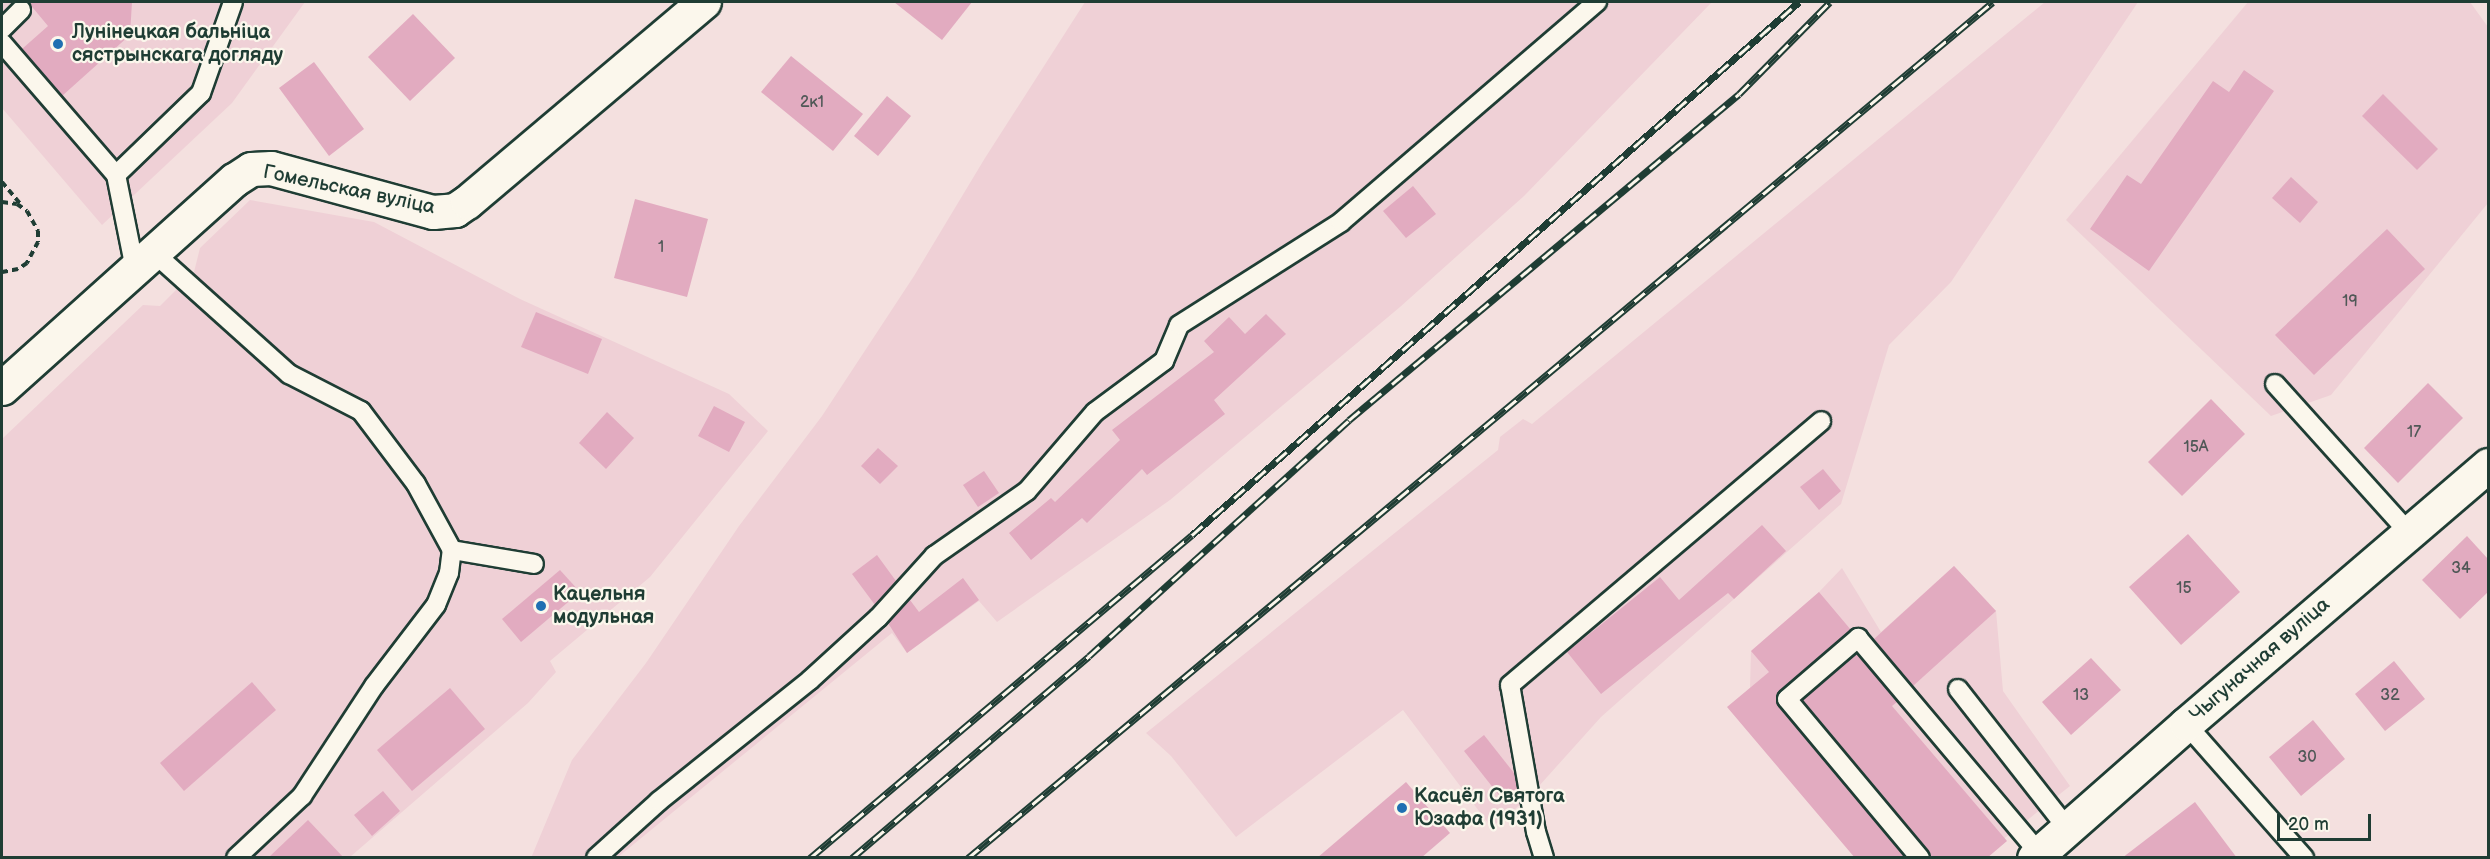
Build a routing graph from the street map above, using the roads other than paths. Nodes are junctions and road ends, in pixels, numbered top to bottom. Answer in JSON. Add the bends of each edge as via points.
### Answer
{"nodes":[{"id":1,"x":233,"y":2,"type":"edge"},
{"id":2,"x":704,"y":2,"type":"edge"},
{"id":3,"x":1597,"y":2,"type":"edge"},
{"id":4,"x":21,"y":10,"type":"dead end"},
{"id":5,"x":2,"y":29,"type":"edge"},
{"id":6,"x":2,"y":43,"type":"edge"},
{"id":7,"x":116,"y":175,"type":"junction"},
{"id":8,"x":144,"y":261,"type":"junction"},
{"id":9,"x":2275,"y":384,"type":"dead end"},
{"id":10,"x":2,"y":388,"type":"edge"},
{"id":11,"x":1821,"y":421,"type":"dead end"},
{"id":12,"x":2488,"y":465,"type":"edge"},
{"id":13,"x":2409,"y":533,"type":"junction"},
{"id":14,"x":452,"y":550,"type":"junction"},
{"id":15,"x":534,"y":564,"type":"dead end"},
{"id":16,"x":1958,"y":689,"type":"dead end"},
{"id":17,"x":2186,"y":724,"type":"junction"},
{"id":18,"x":2067,"y":828,"type":"junction"},
{"id":19,"x":2037,"y":855,"type":"edge"},
{"id":20,"x":236,"y":858,"type":"edge"},
{"id":21,"x":596,"y":858,"type":"edge"},
{"id":22,"x":1544,"y":858,"type":"edge"},
{"id":23,"x":1920,"y":858,"type":"edge"},
{"id":24,"x":2304,"y":858,"type":"edge"}],
"edges":[{"from":1,"to":7,"type":"lane","via":[[201,93]]},
{"from":2,"to":8,"type":"street","name":"Гомельская вуліца","via":[[455,210],[433,212],[271,168],[251,169]]},
{"from":3,"to":21,"type":"lane","via":[[1341,222],[1179,325],[1164,361],[1095,412],[1027,491],[934,556],[878,618],[810,680],[659,801]]},
{"from":4,"to":5,"type":"lane"},
{"from":6,"to":7,"type":"lane"},
{"from":7,"to":8,"type":"lane"},
{"from":8,"to":10,"type":"street","name":"Гомельская вуліца"},
{"from":8,"to":14,"type":"lane","via":[[289,374],[361,411],[417,484]]},
{"from":9,"to":13,"type":"lane"},
{"from":11,"to":22,"type":"lane","via":[[1510,685]]},
{"from":12,"to":13,"type":"street","name":"Чыгуначная вуліца"},
{"from":13,"to":17,"type":"street","name":"Чыгуначная вуліца"},
{"from":14,"to":15,"type":"lane"},
{"from":14,"to":20,"type":"lane","via":[[449,573],[435,605],[374,686],[302,796]]},
{"from":16,"to":18,"type":"lane"},
{"from":17,"to":18,"type":"street","name":"Чыгуначная вуліца"},
{"from":17,"to":24,"type":"lane"},
{"from":18,"to":19,"type":"street","name":"Чыгуначная вуліца"},
{"from":19,"to":23,"type":"lane","via":[[1858,639],[1787,699]]}]}
